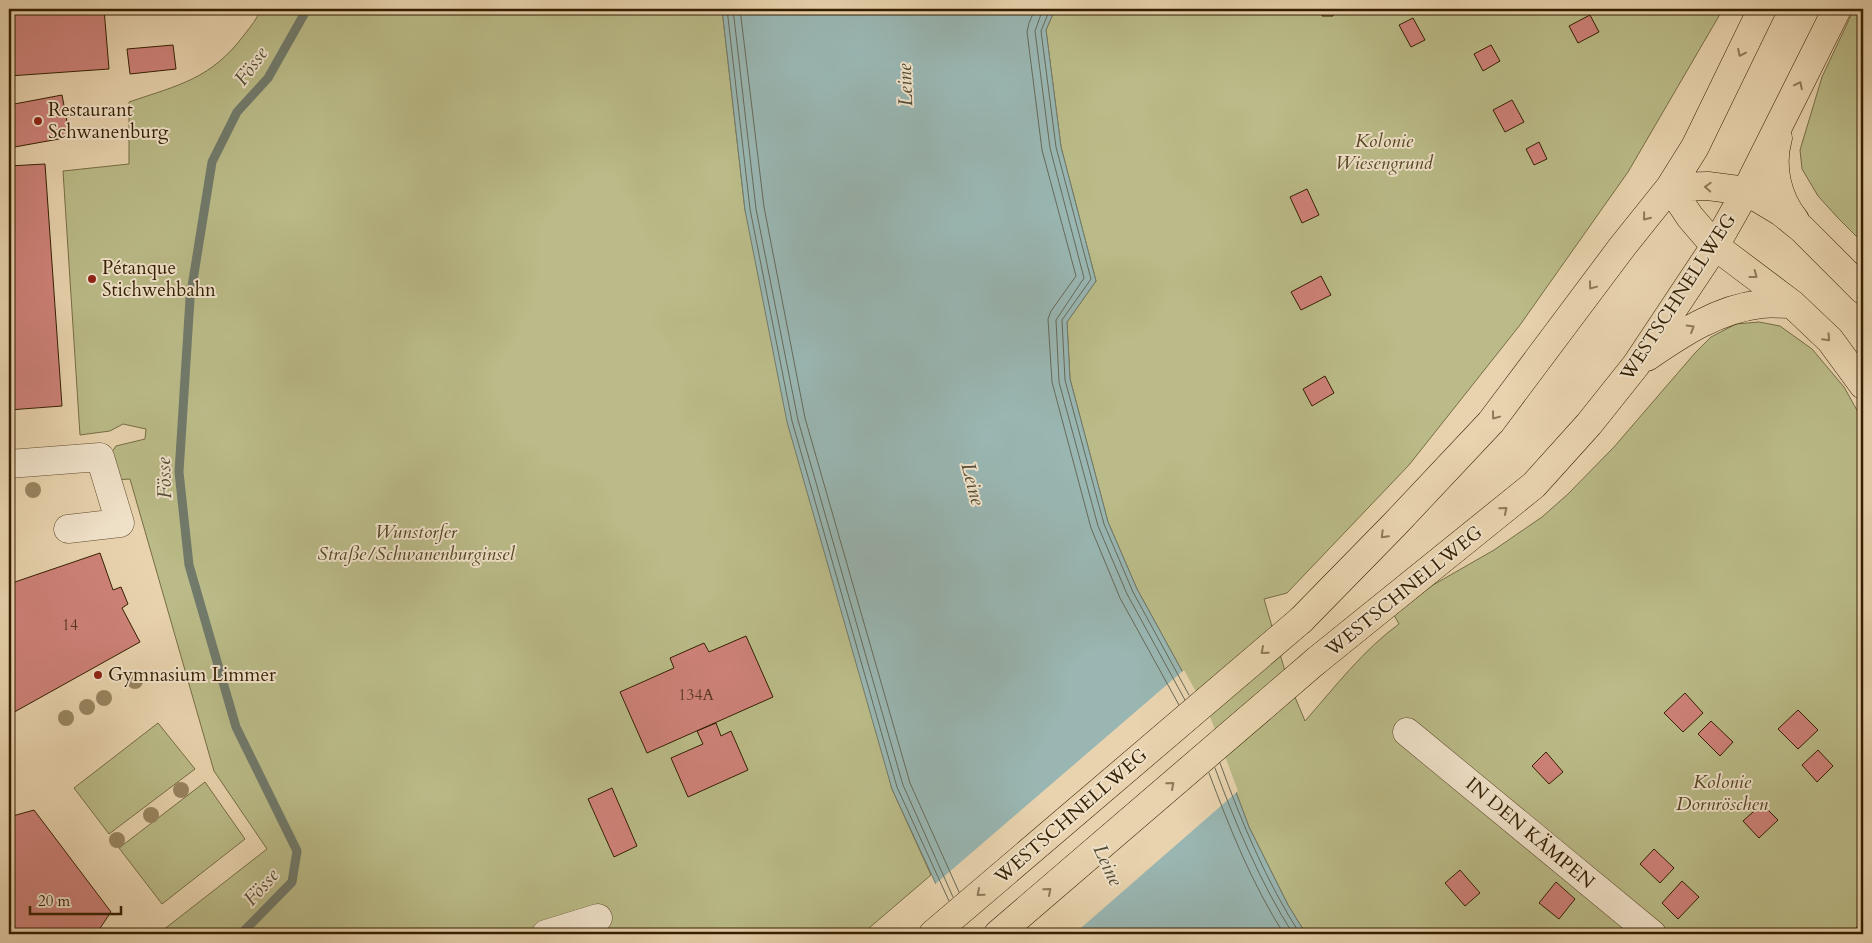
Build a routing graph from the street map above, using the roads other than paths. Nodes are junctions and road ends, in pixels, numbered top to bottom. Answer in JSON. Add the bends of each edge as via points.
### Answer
{"nodes":[{"id":1,"x":1762,"y":9,"type":"edge"},
{"id":2,"x":1837,"y":9,"type":"edge"},
{"id":3,"x":1786,"y":111,"type":"junction"},
{"id":4,"x":1670,"y":187,"type":"junction"},
{"id":5,"x":1746,"y":191,"type":"junction"},
{"id":6,"x":1802,"y":229,"type":"junction"},
{"id":7,"x":1715,"y":246,"type":"junction"},
{"id":8,"x":1863,"y":290,"type":"edge"},
{"id":9,"x":1792,"y":304,"type":"junction"},
{"id":10,"x":1636,"y":365,"type":"junction"},
{"id":11,"x":1863,"y":385,"type":"edge"},
{"id":12,"x":9,"y":464,"type":"edge"},
{"id":13,"x":68,"y":529,"type":"dead end"},
{"id":14,"x":1407,"y":732,"type":"dead end"},
{"id":15,"x":598,"y":918,"type":"dead end"},
{"id":16,"x":546,"y":934,"type":"edge"},
{"id":17,"x":932,"y":934,"type":"edge"},
{"id":18,"x":998,"y":934,"type":"edge"},
{"id":19,"x":1652,"y":934,"type":"edge"}],
"edges":[{"from":1,"to":4,"type":"main road","name":"WESTSCHNELLWEG","one_way":true,"via":[[1695,147]]},
{"from":3,"to":2,"type":"main road","name":"WESTSCHNELLWEG","one_way":true},
{"from":3,"to":5,"type":"main road","name":"WESTSCHNELLWEG"},
{"from":3,"to":6,"type":"main road","via":[[1774,169],[1786,210]]},
{"from":5,"to":4,"type":"main road","name":"WESTSCHNELLWEG","one_way":true,"via":[[1708,186]]},
{"from":4,"to":7,"type":"main road"},
{"from":4,"to":17,"type":"main road","name":"WESTSCHNELLWEG","one_way":true,"via":[[1491,422],[1301,620]]},
{"from":5,"to":6,"type":"main road"},
{"from":5,"to":7,"type":"main road","name":"WESTSCHNELLWEG"},
{"from":6,"to":8,"type":"main road"},
{"from":7,"to":9,"type":"main road","one_way":true},
{"from":7,"to":10,"type":"main road","name":"WESTSCHNELLWEG"},
{"from":10,"to":9,"type":"main road","one_way":true,"via":[[1700,323],[1730,310],[1762,304]]},
{"from":9,"to":11,"type":"main road","one_way":true,"via":[[1830,340]]},
{"from":18,"to":10,"type":"main road","name":"WESTSCHNELLWEG","one_way":true,"via":[[1316,661],[1534,486]]},
{"from":12,"to":13,"type":"street","via":[[100,457],[120,523]]},
{"from":14,"to":19,"type":"street","name":"IN DEN KÄMPEN"},
{"from":15,"to":16,"type":"street"}]}
